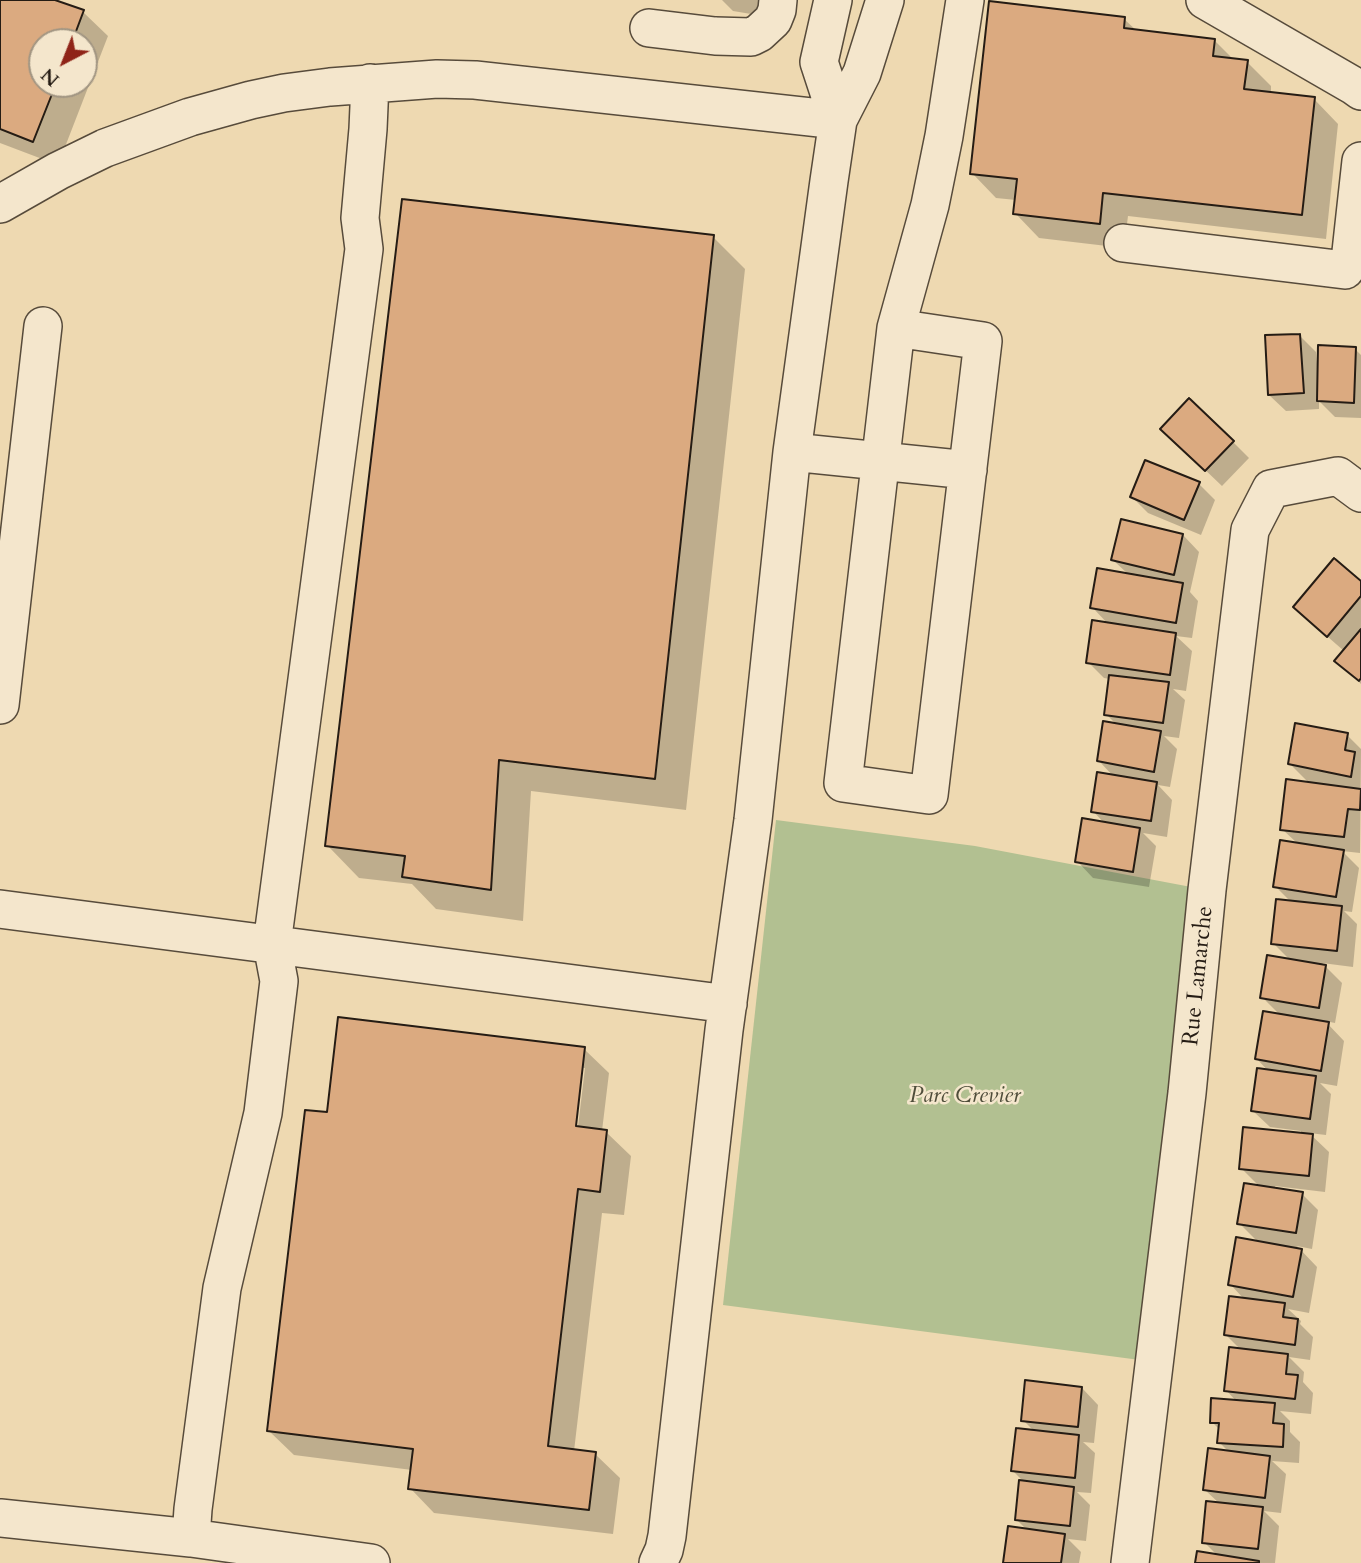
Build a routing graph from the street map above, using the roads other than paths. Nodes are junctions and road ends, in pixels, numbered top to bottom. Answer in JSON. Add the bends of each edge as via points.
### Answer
{"nodes":[{"id":1,"x":778,"y":0,"type":"edge"},
{"id":2,"x":833,"y":0,"type":"edge"},
{"id":3,"x":885,"y":0,"type":"edge"},
{"id":4,"x":965,"y":0,"type":"edge"},
{"id":5,"x":1205,"y":0,"type":"edge"},
{"id":6,"x":649,"y":28,"type":"dead end"},
{"id":7,"x":370,"y":83,"type":"junction"},
{"id":8,"x":1359,"y":84,"type":"edge"},
{"id":9,"x":838,"y":120,"type":"junction"},
{"id":10,"x":1361,"y":162,"type":"edge"},
{"id":11,"x":0,"y":204,"type":"edge"},
{"id":12,"x":1123,"y":243,"type":"dead end"},
{"id":13,"x":43,"y":326,"type":"dead end"},
{"id":14,"x":896,"y":328,"type":"junction"},
{"id":15,"x":792,"y":452,"type":"junction"},
{"id":16,"x":880,"y":461,"type":"junction"},
{"id":17,"x":968,"y":470,"type":"junction"},
{"id":18,"x":1361,"y":493,"type":"edge"},
{"id":19,"x":7,"y":586,"type":"edge"},
{"id":20,"x":0,"y":705,"type":"edge"},
{"id":21,"x":0,"y":909,"type":"edge"},
{"id":22,"x":272,"y":944,"type":"junction"},
{"id":23,"x":728,"y":1004,"type":"junction"},
{"id":24,"x":0,"y":1518,"type":"edge"},
{"id":25,"x":191,"y":1538,"type":"junction"},
{"id":26,"x":304,"y":1559,"type":"edge"},
{"id":27,"x":371,"y":1563,"type":"edge"},
{"id":28,"x":658,"y":1563,"type":"edge"},
{"id":29,"x":1130,"y":1563,"type":"edge"}],
"edges":[{"from":1,"to":6,"type":"street","via":[[773,20],[751,37]]},
{"from":2,"to":9,"type":"street","via":[[818,62]]},
{"from":3,"to":9,"type":"street","via":[[862,74]]},
{"from":4,"to":14,"type":"street","via":[[930,205]]},
{"from":5,"to":8,"type":"street"},
{"from":7,"to":9,"type":"street","via":[[475,80]]},
{"from":7,"to":11,"type":"street","via":[[284,93],[190,117],[105,148]]},
{"from":7,"to":22,"type":"street","via":[[360,218],[364,249]]},
{"from":9,"to":15,"type":"street"},
{"from":10,"to":12,"type":"street","via":[[1350,261],[1345,270]]},
{"from":13,"to":19,"type":"street"},
{"from":14,"to":16,"type":"street"},
{"from":14,"to":17,"type":"street","via":[[983,341]]},
{"from":15,"to":16,"type":"street"},
{"from":15,"to":23,"type":"street"},
{"from":16,"to":17,"type":"street"},
{"from":16,"to":17,"type":"street","via":[[843,783],[929,795]]},
{"from":18,"to":29,"type":"street","name":"Rue Lamarche","via":[[1338,476],[1272,489],[1250,530]]},
{"from":19,"to":20,"type":"street"},
{"from":21,"to":22,"type":"street"},
{"from":22,"to":23,"type":"street"},
{"from":22,"to":25,"type":"street","via":[[279,981],[263,1113],[222,1288]]},
{"from":23,"to":28,"type":"street","via":[[668,1523]]},
{"from":24,"to":25,"type":"street"},
{"from":25,"to":26,"type":"street"},
{"from":26,"to":27,"type":"street"}]}
